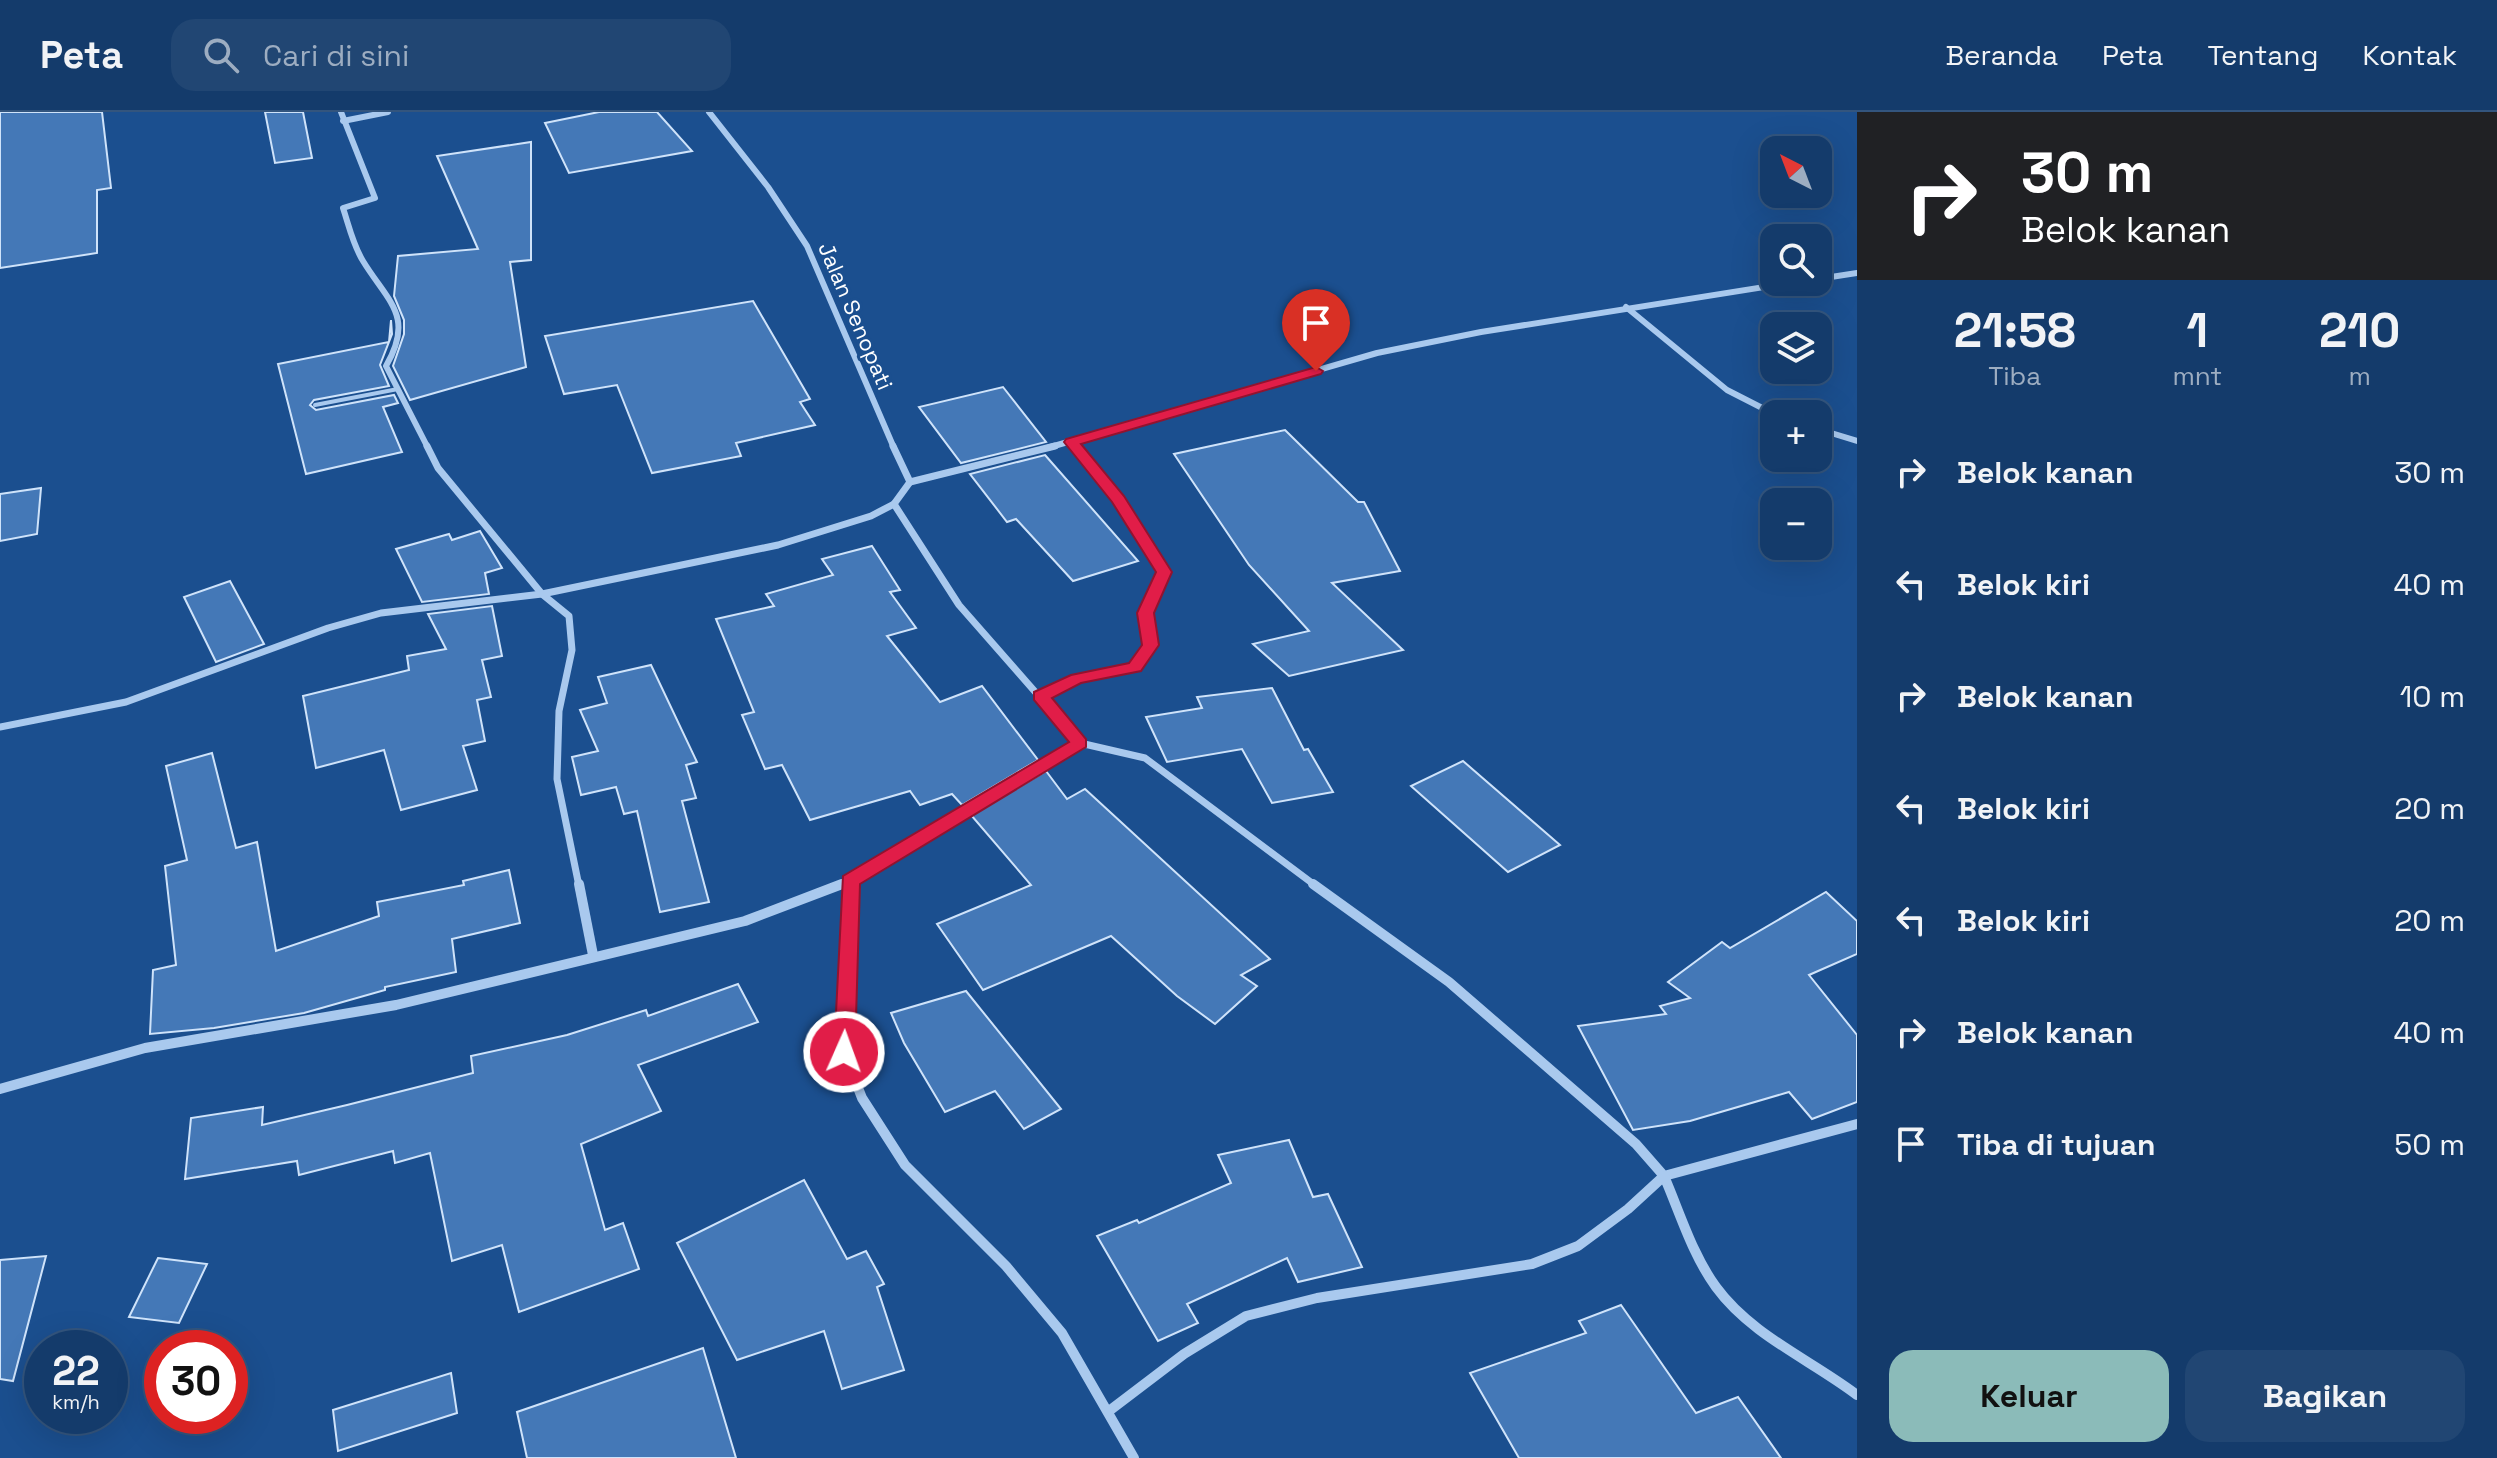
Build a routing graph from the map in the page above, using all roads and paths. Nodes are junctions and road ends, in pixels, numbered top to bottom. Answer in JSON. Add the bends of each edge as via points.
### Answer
{"nodes":[{"id":1,"x":341,"y":112,"type":"edge"},
{"id":2,"x":388,"y":112,"type":"edge"},
{"id":3,"x":709,"y":112,"type":"edge"},
{"id":4,"x":343,"y":121,"type":"junction"},
{"id":5,"x":1857,"y":273,"type":"edge"},
{"id":6,"x":1832,"y":277,"type":"edge"},
{"id":7,"x":1760,"y":287,"type":"edge"},
{"id":8,"x":1626,"y":307,"type":"junction"},
{"id":9,"x":398,"y":389,"type":"junction"},
{"id":10,"x":315,"y":405,"type":"dead end"},
{"id":11,"x":1760,"y":407,"type":"edge"},
{"id":12,"x":1832,"y":433,"type":"edge"},
{"id":13,"x":1857,"y":441,"type":"edge"},
{"id":14,"x":1071,"y":442,"type":"junction"},
{"id":15,"x":910,"y":482,"type":"junction"},
{"id":16,"x":894,"y":504,"type":"junction"},
{"id":17,"x":542,"y":594,"type":"junction"},
{"id":18,"x":1041,"y":696,"type":"junction"},
{"id":19,"x":0,"y":727,"type":"edge"},
{"id":20,"x":1080,"y":743,"type":"junction"},
{"id":21,"x":850,"y":881,"type":"junction"},
{"id":22,"x":593,"y":955,"type":"junction"},
{"id":23,"x":0,"y":1089,"type":"edge"},
{"id":24,"x":1857,"y":1124,"type":"edge"},
{"id":25,"x":1664,"y":1176,"type":"junction"},
{"id":26,"x":1857,"y":1395,"type":"edge"},
{"id":27,"x":1109,"y":1411,"type":"junction"},
{"id":28,"x":1134,"y":1458,"type":"edge"}],
"edges":[{"from":1,"to":4,"type":"street"},
{"from":2,"to":4,"type":"street"},
{"from":3,"to":15,"type":"street","name":"Jalan Senopati","via":[[774,192],[818,267]]},
{"from":4,"to":9,"type":"street","via":[[375,198],[343,208],[363,261],[398,310],[398,349],[386,366]]},
{"from":5,"to":6,"type":"street"},
{"from":7,"to":8,"type":"street"},
{"from":8,"to":11,"type":"street","via":[[1727,390]]},
{"from":8,"to":14,"type":"street","via":[[1377,353]]},
{"from":9,"to":10,"type":"lane"},
{"from":9,"to":17,"type":"street","via":[[438,468]]},
{"from":12,"to":13,"type":"street"},
{"from":14,"to":15,"type":"street"},
{"from":14,"to":18,"type":"street","via":[[1119,500],[1164,572],[1145,613],[1150,645],[1135,667],[1077,679]]},
{"from":15,"to":16,"type":"street"},
{"from":16,"to":17,"type":"street","via":[[778,545]]},
{"from":16,"to":18,"type":"street","via":[[959,605]]},
{"from":17,"to":19,"type":"street","via":[[381,613],[126,702]]},
{"from":17,"to":22,"type":"street","via":[[569,616],[572,650],[559,711],[557,779]]},
{"from":18,"to":20,"type":"street"},
{"from":20,"to":21,"type":"street"},
{"from":20,"to":25,"type":"street","via":[[1145,758],[1449,982],[1636,1144]]},
{"from":21,"to":22,"type":"street","via":[[745,921]]},
{"from":21,"to":27,"type":"street","via":[[844,1052],[862,1098],[905,1165],[1006,1266],[1062,1333]]},
{"from":22,"to":23,"type":"street","via":[[396,1005],[145,1048]]},
{"from":24,"to":25,"type":"street"},
{"from":25,"to":26,"type":"street","via":[[1726,1299]]},
{"from":25,"to":27,"type":"street","via":[[1578,1246],[1532,1264],[1317,1298],[1246,1316],[1184,1354]]},
{"from":27,"to":28,"type":"street"}]}
